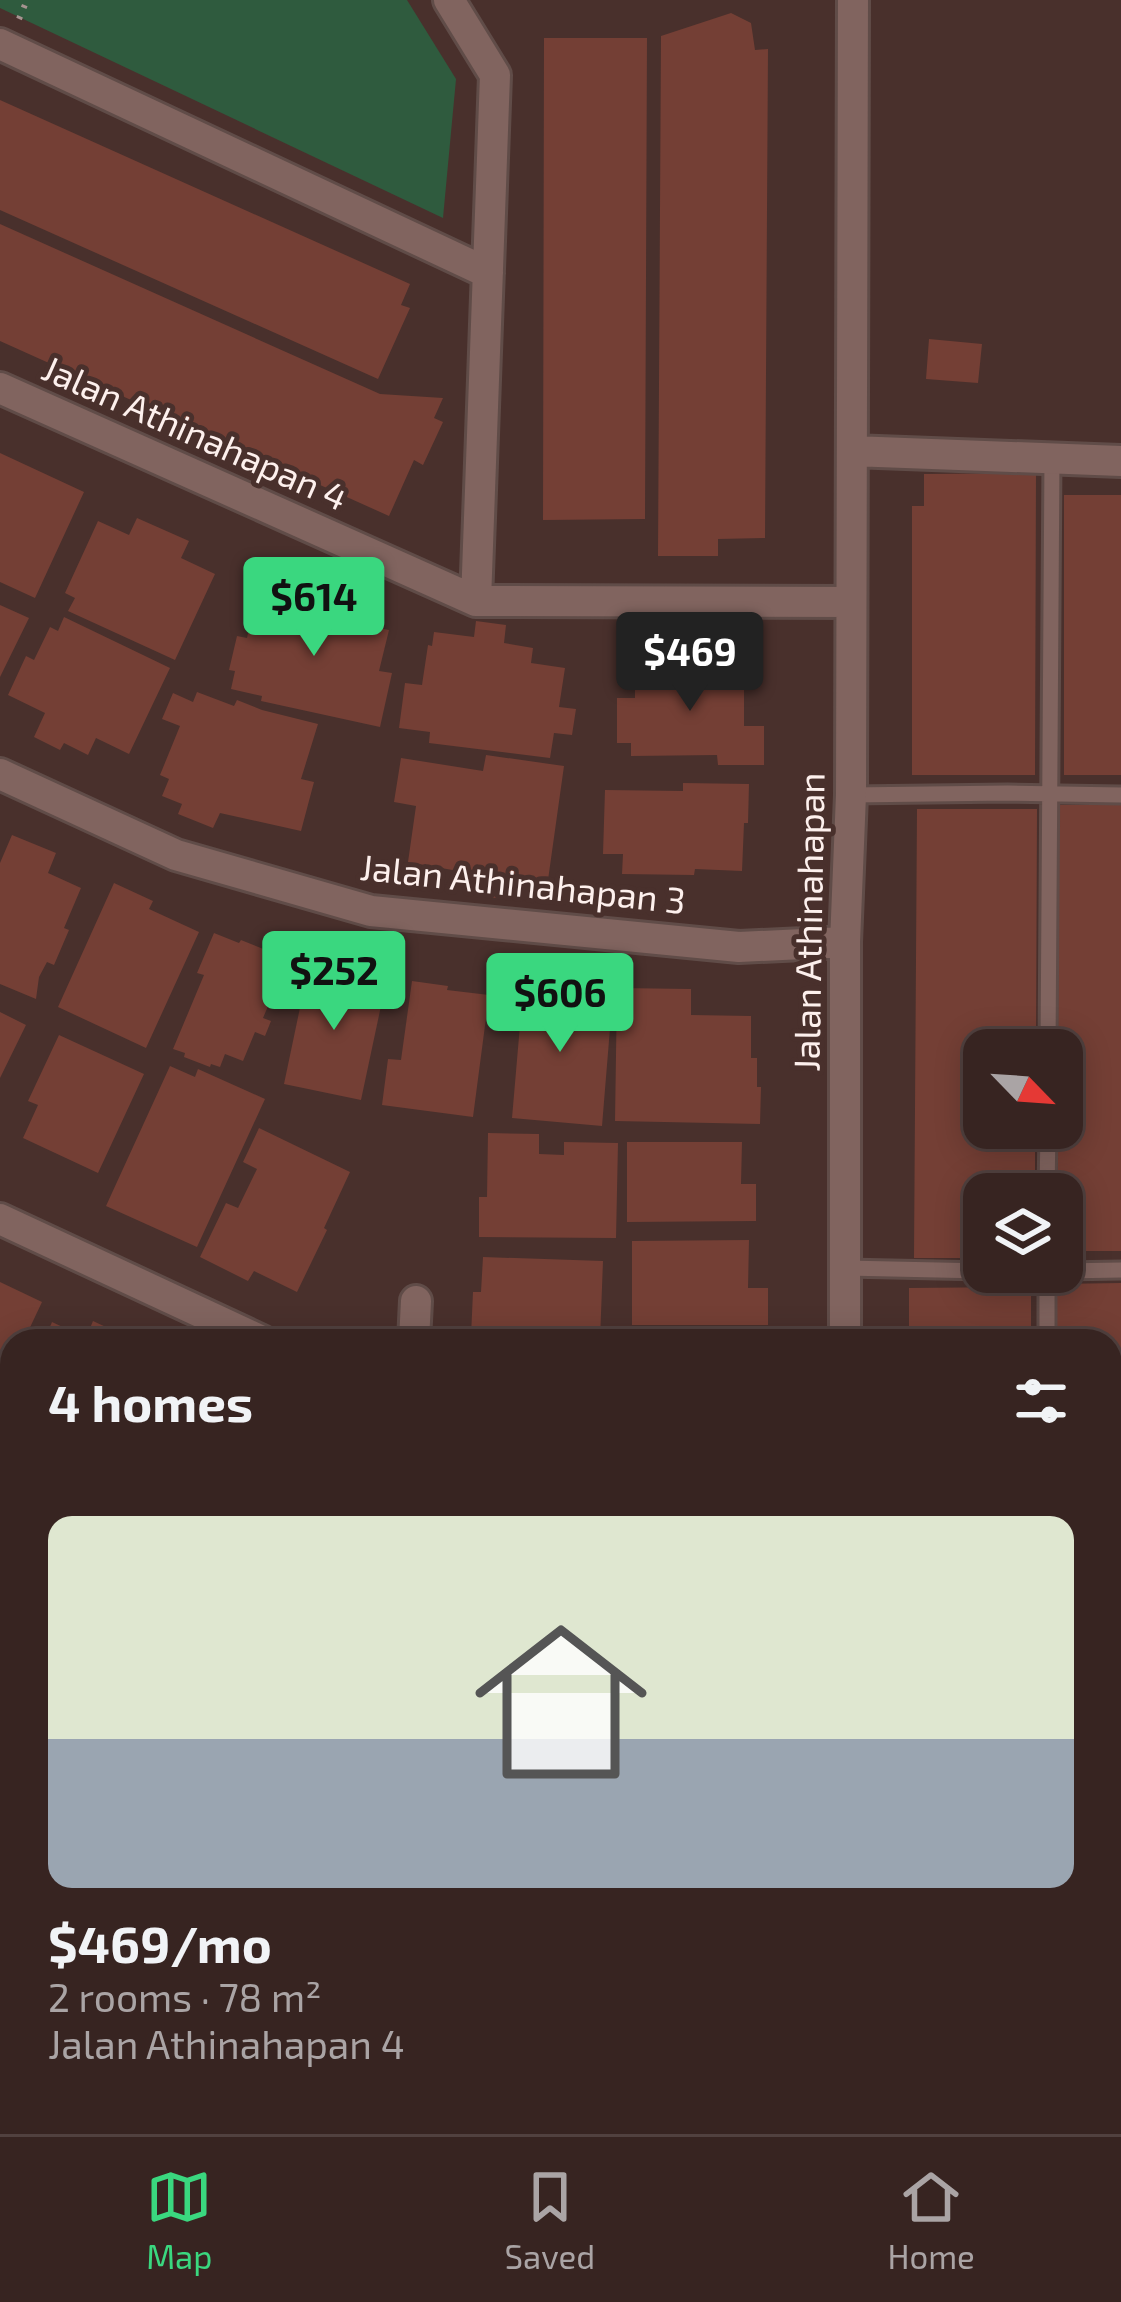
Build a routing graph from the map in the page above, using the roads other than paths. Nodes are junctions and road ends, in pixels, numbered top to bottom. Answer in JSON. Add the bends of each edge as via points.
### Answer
{"nodes":[{"id":1,"x":449,"y":0,"type":"edge"},
{"id":2,"x":853,"y":0,"type":"edge"},
{"id":3,"x":0,"y":44,"type":"edge"},
{"id":4,"x":488,"y":274,"type":"junction"},
{"id":5,"x":0,"y":388,"type":"edge"},
{"id":6,"x":852,"y":452,"type":"junction"},
{"id":7,"x":1052,"y":457,"type":"junction"},
{"id":8,"x":1121,"y":461,"type":"edge"},
{"id":9,"x":476,"y":601,"type":"junction"},
{"id":10,"x":851,"y":602,"type":"junction"},
{"id":11,"x":0,"y":774,"type":"edge"},
{"id":12,"x":1051,"y":794,"type":"junction"},
{"id":13,"x":851,"y":795,"type":"junction"},
{"id":14,"x":1121,"y":795,"type":"edge"},
{"id":15,"x":845,"y":942,"type":"junction"},
{"id":16,"x":1048,"y":1029,"type":"edge"},
{"id":17,"x":0,"y":1219,"type":"edge"},
{"id":18,"x":846,"y":1268,"type":"junction"},
{"id":19,"x":1121,"y":1270,"type":"edge"},
{"id":20,"x":963,"y":1271,"type":"edge"},
{"id":21,"x":1083,"y":1271,"type":"edge"},
{"id":22,"x":1046,"y":1293,"type":"edge"},
{"id":23,"x":416,"y":1300,"type":"dead end"},
{"id":24,"x":236,"y":1329,"type":"edge"},
{"id":25,"x":415,"y":1329,"type":"edge"},
{"id":26,"x":845,"y":1329,"type":"edge"},
{"id":27,"x":1047,"y":1329,"type":"edge"}],
"edges":[{"from":1,"to":4,"type":"street","via":[[495,75]]},
{"from":2,"to":6,"type":"street","name":"Jalan Athinahapan"},
{"from":3,"to":4,"type":"street"},
{"from":4,"to":9,"type":"street"},
{"from":5,"to":9,"type":"street","name":"Jalan Athinahapan 4"},
{"from":6,"to":7,"type":"street"},
{"from":6,"to":10,"type":"street","name":"Jalan Athinahapan"},
{"from":7,"to":8,"type":"street"},
{"from":7,"to":12,"type":"lane"},
{"from":9,"to":10,"type":"street","name":"Jalan Athinahapan 4"},
{"from":10,"to":13,"type":"street","name":"Jalan Athinahapan"},
{"from":11,"to":15,"type":"street","name":"Jalan Athinahapan 3","via":[[176,855],[371,911],[739,947]]},
{"from":12,"to":13,"type":"lane"},
{"from":12,"to":14,"type":"lane"},
{"from":12,"to":16,"type":"lane"},
{"from":13,"to":15,"type":"street","name":"Jalan Athinahapan"},
{"from":15,"to":18,"type":"street","name":"Jalan Athinahapan"},
{"from":17,"to":24,"type":"street"},
{"from":18,"to":20,"type":"lane"},
{"from":18,"to":26,"type":"street","name":"Jalan Athinahapan"},
{"from":19,"to":21,"type":"lane"},
{"from":22,"to":27,"type":"lane"},
{"from":23,"to":25,"type":"street"}]}
